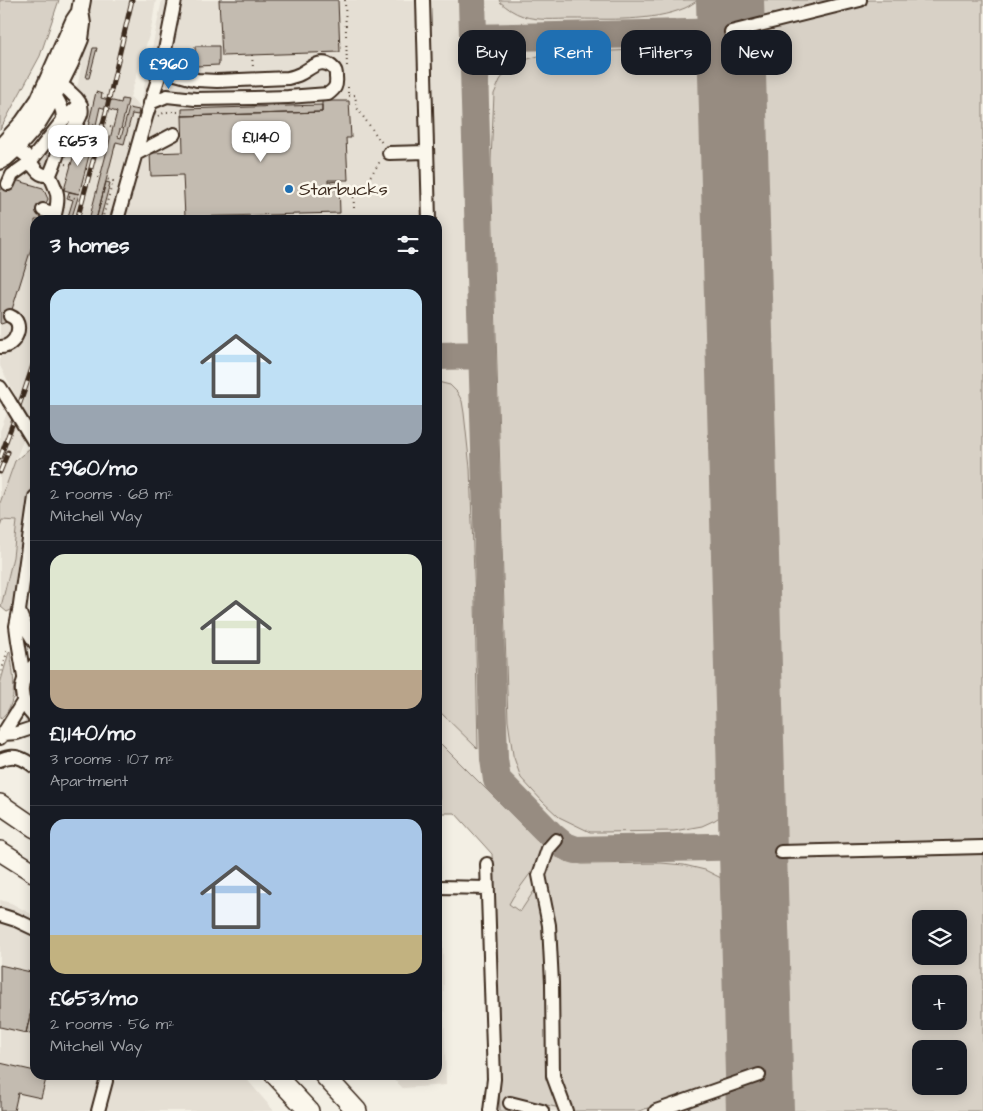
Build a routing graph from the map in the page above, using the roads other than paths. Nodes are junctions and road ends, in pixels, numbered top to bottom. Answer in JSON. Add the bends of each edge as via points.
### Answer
{"nodes":[{"id":1,"x":174,"y":0,"type":"edge"},
{"id":2,"x":423,"y":0,"type":"edge"},
{"id":3,"x":860,"y":0,"type":"edge"},
{"id":4,"x":81,"y":5,"type":"edge"},
{"id":5,"x":738,"y":30,"type":"edge"},
{"id":6,"x":161,"y":70,"type":"junction"},
{"id":7,"x":197,"y":80,"type":"junction"},
{"id":8,"x":157,"y":84,"type":"junction"},
{"id":9,"x":53,"y":88,"type":"junction"},
{"id":10,"x":167,"y":96,"type":"junction"},
{"id":11,"x":195,"y":99,"type":"junction"},
{"id":12,"x":150,"y":103,"type":"junction"},
{"id":13,"x":81,"y":105,"type":"junction"},
{"id":14,"x":63,"y":120,"type":"junction"},
{"id":15,"x":174,"y":134,"type":"dead end"},
{"id":16,"x":8,"y":148,"type":"edge"},
{"id":17,"x":427,"y":152,"type":"junction"},
{"id":18,"x":385,"y":153,"type":"road end"},
{"id":19,"x":136,"y":154,"type":"junction"},
{"id":20,"x":0,"y":161,"type":"edge"},
{"id":21,"x":30,"y":162,"type":"junction"},
{"id":22,"x":49,"y":174,"type":"junction"},
{"id":23,"x":8,"y":184,"type":"dead end"},
{"id":24,"x":49,"y":212,"type":"dead end"},
{"id":25,"x":118,"y":215,"type":"edge"},
{"id":26,"x":429,"y":215,"type":"edge"},
{"id":27,"x":10,"y":316,"type":"dead end"},
{"id":28,"x":0,"y":347,"type":"edge"},
{"id":29,"x":0,"y":387,"type":"edge"},
{"id":30,"x":30,"y":435,"type":"edge"},
{"id":31,"x":30,"y":534,"type":"edge"},
{"id":32,"x":20,"y":611,"type":"junction"},
{"id":33,"x":30,"y":635,"type":"edge"},
{"id":34,"x":30,"y":669,"type":"edge"},
{"id":35,"x":24,"y":677,"type":"junction"},
{"id":36,"x":23,"y":702,"type":"junction"},
{"id":37,"x":30,"y":713,"type":"edge"},
{"id":38,"x":30,"y":729,"type":"edge"},
{"id":39,"x":2,"y":736,"type":"edge"},
{"id":40,"x":0,"y":760,"type":"edge"},
{"id":41,"x":30,"y":763,"type":"edge"},
{"id":42,"x":0,"y":804,"type":"edge"},
{"id":43,"x":0,"y":818,"type":"edge"},
{"id":44,"x":30,"y":825,"type":"edge"},
{"id":45,"x":30,"y":837,"type":"edge"},
{"id":46,"x":556,"y":840,"type":"dead end"},
{"id":47,"x":983,"y":847,"type":"edge"},
{"id":48,"x":0,"y":851,"type":"edge"},
{"id":49,"x":781,"y":852,"type":"dead end"},
{"id":50,"x":0,"y":861,"type":"edge"},
{"id":51,"x":487,"y":864,"type":"dead end"},
{"id":52,"x":30,"y":871,"type":"edge"},
{"id":53,"x":30,"y":872,"type":"edge"},
{"id":54,"x":442,"y":887,"type":"edge"},
{"id":55,"x":488,"y":888,"type":"junction"},
{"id":56,"x":0,"y":914,"type":"edge"},
{"id":57,"x":30,"y":927,"type":"edge"},
{"id":58,"x":759,"y":1075,"type":"dead end"},
{"id":59,"x":280,"y":1080,"type":"edge"},
{"id":60,"x":329,"y":1080,"type":"edge"},
{"id":61,"x":106,"y":1081,"type":"dead end"},
{"id":62,"x":510,"y":1104,"type":"dead end"},
{"id":63,"x":98,"y":1111,"type":"edge"},
{"id":64,"x":309,"y":1111,"type":"edge"},
{"id":65,"x":357,"y":1111,"type":"edge"},
{"id":66,"x":490,"y":1111,"type":"edge"},
{"id":67,"x":542,"y":1111,"type":"edge"},
{"id":68,"x":566,"y":1111,"type":"edge"},
{"id":69,"x":656,"y":1111,"type":"edge"}],
"edges":[{"from":1,"to":6,"type":"street"},
{"from":2,"to":17,"type":"street"},
{"from":3,"to":5,"type":"street"},
{"from":4,"to":9,"type":"main road"},
{"from":6,"to":7,"type":"street"},
{"from":6,"to":8,"type":"street"},
{"from":7,"to":11,"type":"street","via":[[199,91]]},
{"from":7,"to":11,"type":"street","via":[[288,78],[320,63],[327,63],[336,72],[336,85],[328,94]]},
{"from":8,"to":10,"type":"street"},
{"from":8,"to":12,"type":"street"},
{"from":9,"to":13,"type":"street","via":[[74,96]]},
{"from":9,"to":14,"type":"street","via":[[63,110]]},
{"from":9,"to":16,"type":"main road","via":[[39,100]]},
{"from":10,"to":11,"type":"street"},
{"from":10,"to":12,"type":"street"},
{"from":12,"to":19,"type":"street"},
{"from":13,"to":14,"type":"street"},
{"from":13,"to":22,"type":"street","via":[[80,119],[64,140]]},
{"from":14,"to":21,"type":"street"},
{"from":15,"to":19,"type":"street"},
{"from":16,"to":20,"type":"main road","via":[[5,158]]},
{"from":16,"to":21,"type":"street","via":[[26,156]]},
{"from":17,"to":18,"type":"street"},
{"from":17,"to":26,"type":"street"},
{"from":19,"to":25,"type":"street"},
{"from":21,"to":22,"type":"street","via":[[39,173]]},
{"from":21,"to":23,"type":"street","via":[[12,175]]},
{"from":22,"to":24,"type":"street","via":[[58,204]]},
{"from":27,"to":28,"type":"street","via":[[16,321],[18,332],[13,342]]},
{"from":29,"to":30,"type":"street","bridge":true},
{"from":31,"to":32,"type":"street"},
{"from":32,"to":33,"type":"street"},
{"from":32,"to":35,"type":"street","via":[[16,626]]},
{"from":34,"to":35,"type":"street"},
{"from":35,"to":36,"type":"street"},
{"from":36,"to":37,"type":"street"},
{"from":36,"to":39,"type":"street"},
{"from":38,"to":39,"type":"street"},
{"from":40,"to":41,"type":"street","via":[[12,756]]},
{"from":42,"to":44,"type":"highway"},
{"from":43,"to":45,"type":"highway"},
{"from":46,"to":68,"type":"street","via":[[548,849],[539,875],[549,925],[553,1076]]},
{"from":47,"to":49,"type":"street"},
{"from":48,"to":52,"type":"highway"},
{"from":50,"to":53,"type":"highway"},
{"from":51,"to":55,"type":"street"},
{"from":54,"to":55,"type":"street"},
{"from":55,"to":66,"type":"street","via":[[494,1079]]},
{"from":56,"to":57,"type":"street"},
{"from":58,"to":69,"type":"street"},
{"from":59,"to":64,"type":"highway"},
{"from":60,"to":65,"type":"highway"},
{"from":61,"to":63,"type":"street"},
{"from":62,"to":67,"type":"street"}]}
